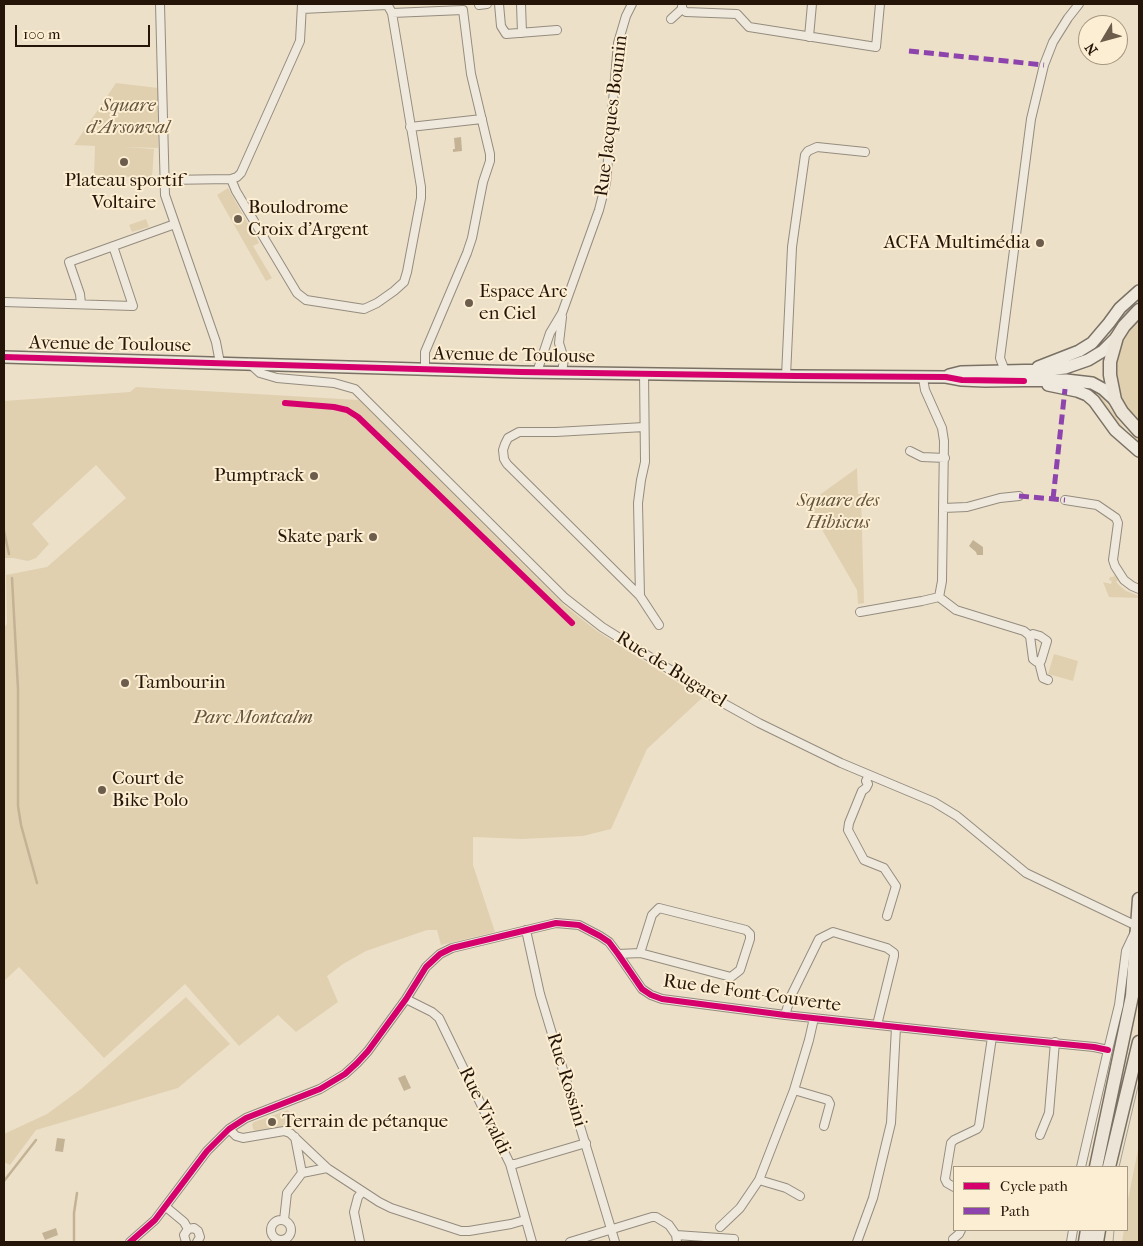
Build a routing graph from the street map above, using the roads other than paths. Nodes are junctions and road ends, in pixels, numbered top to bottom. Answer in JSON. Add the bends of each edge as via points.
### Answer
{"nodes":[{"id":1,"x":160,"y":4,"type":"edge"},
{"id":2,"x":387,"y":4,"type":"edge"},
{"id":3,"x":499,"y":4,"type":"edge"},
{"id":4,"x":521,"y":4,"type":"edge"},
{"id":5,"x":632,"y":4,"type":"edge"},
{"id":6,"x":812,"y":4,"type":"edge"},
{"id":7,"x":880,"y":4,"type":"edge"},
{"id":8,"x":1079,"y":4,"type":"edge"},
{"id":9,"x":302,"y":6,"type":"edge"},
{"id":10,"x":682,"y":6,"type":"edge"},
{"id":11,"x":392,"y":13,"type":"junction"},
{"id":12,"x":671,"y":19,"type":"dead end"},
{"id":13,"x":558,"y":30,"type":"dead end"},
{"id":14,"x":522,"y":33,"type":"junction"},
{"id":15,"x":809,"y":37,"type":"junction"},
{"id":16,"x":482,"y":119,"type":"junction"},
{"id":17,"x":410,"y":127,"type":"junction"},
{"id":18,"x":865,"y":152,"type":"dead end"},
{"id":19,"x":232,"y":179,"type":"junction"},
{"id":20,"x":165,"y":180,"type":"junction"},
{"id":21,"x":175,"y":224,"type":"junction"},
{"id":22,"x":113,"y":246,"type":"junction"},
{"id":23,"x":1139,"y":291,"type":"edge"},
{"id":24,"x":4,"y":302,"type":"edge"},
{"id":25,"x":81,"y":304,"type":"junction"},
{"id":26,"x":1139,"y":310,"type":"edge"},
{"id":27,"x":562,"y":313,"type":"junction"},
{"id":28,"x":1117,"y":337,"type":"junction"},
{"id":29,"x":545,"y":347,"type":"junction"},
{"id":30,"x":560,"y":350,"type":"junction"},
{"id":31,"x":4,"y":357,"type":"edge"},
{"id":32,"x":220,"y":363,"type":"junction"},
{"id":33,"x":249,"y":363,"type":"junction"},
{"id":34,"x":425,"y":369,"type":"junction"},
{"id":35,"x":1032,"y":370,"type":"junction"},
{"id":36,"x":1005,"y":371,"type":"junction"},
{"id":37,"x":537,"y":372,"type":"junction"},
{"id":38,"x":562,"y":372,"type":"junction"},
{"id":39,"x":644,"y":374,"type":"junction"},
{"id":40,"x":786,"y":376,"type":"junction"},
{"id":41,"x":946,"y":377,"type":"junction"},
{"id":42,"x":923,"y":378,"type":"junction"},
{"id":43,"x":1024,"y":381,"type":"junction"},
{"id":44,"x":1115,"y":400,"type":"junction"},
{"id":45,"x":644,"y":426,"type":"junction"},
{"id":46,"x":1139,"y":431,"type":"edge"},
{"id":47,"x":910,"y":451,"type":"dead end"},
{"id":48,"x":1139,"y":451,"type":"edge"},
{"id":49,"x":944,"y":458,"type":"junction"},
{"id":50,"x":1020,"y":496,"type":"dead end"},
{"id":51,"x":1065,"y":500,"type":"dead end"},
{"id":52,"x":943,"y":508,"type":"junction"},
{"id":53,"x":1139,"y":589,"type":"edge"},
{"id":54,"x":640,"y":596,"type":"junction"},
{"id":55,"x":939,"y":597,"type":"junction"},
{"id":56,"x":860,"y":612,"type":"dead end"},
{"id":57,"x":659,"y":625,"type":"dead end"},
{"id":58,"x":1030,"y":636,"type":"junction"},
{"id":59,"x":1039,"y":662,"type":"junction"},
{"id":60,"x":1048,"y":680,"type":"dead end"},
{"id":61,"x":868,"y":778,"type":"junction"},
{"id":62,"x":1139,"y":899,"type":"edge"},
{"id":63,"x":887,"y":916,"type":"dead end"},
{"id":64,"x":1138,"y":926,"type":"edge"},
{"id":65,"x":526,"y":930,"type":"junction"},
{"id":66,"x":640,"y":953,"type":"junction"},
{"id":67,"x":618,"y":954,"type":"junction"},
{"id":68,"x":406,"y":999,"type":"junction"},
{"id":69,"x":785,"y":1014,"type":"junction"},
{"id":70,"x":814,"y":1018,"type":"junction"},
{"id":71,"x":877,"y":1025,"type":"junction"},
{"id":72,"x":896,"y":1027,"type":"junction"},
{"id":73,"x":992,"y":1037,"type":"junction"},
{"id":74,"x":1055,"y":1042,"type":"junction"},
{"id":75,"x":1139,"y":1042,"type":"edge"},
{"id":76,"x":1108,"y":1050,"type":"junction"},
{"id":77,"x":794,"y":1090,"type":"junction"},
{"id":78,"x":824,"y":1126,"type":"dead end"},
{"id":79,"x":229,"y":1129,"type":"junction"},
{"id":80,"x":1040,"y":1135,"type":"dead end"},
{"id":81,"x":295,"y":1137,"type":"junction"},
{"id":82,"x":586,"y":1143,"type":"junction"},
{"id":83,"x":510,"y":1164,"type":"junction"},
{"id":84,"x":1081,"y":1166,"type":"edge"},
{"id":85,"x":1096,"y":1166,"type":"edge"},
{"id":86,"x":1109,"y":1166,"type":"edge"},
{"id":87,"x":327,"y":1168,"type":"junction"},
{"id":88,"x":302,"y":1174,"type":"junction"},
{"id":89,"x":759,"y":1180,"type":"junction"},
{"id":90,"x":953,"y":1186,"type":"edge"},
{"id":91,"x":362,"y":1192,"type":"junction"},
{"id":92,"x":800,"y":1196,"type":"dead end"},
{"id":93,"x":166,"y":1207,"type":"junction"},
{"id":94,"x":284,"y":1220,"type":"dead end"},
{"id":95,"x":525,"y":1220,"type":"junction"},
{"id":96,"x":720,"y":1227,"type":"dead end"},
{"id":97,"x":188,"y":1229,"type":"junction"},
{"id":98,"x":612,"y":1229,"type":"junction"},
{"id":99,"x":960,"y":1231,"type":"edge"},
{"id":100,"x":677,"y":1239,"type":"edge"},
{"id":101,"x":734,"y":1239,"type":"dead end"},
{"id":102,"x":953,"y":1239,"type":"dead end"},
{"id":103,"x":130,"y":1242,"type":"edge"},
{"id":104,"x":186,"y":1242,"type":"edge"},
{"id":105,"x":197,"y":1242,"type":"edge"},
{"id":106,"x":360,"y":1242,"type":"edge"},
{"id":107,"x":532,"y":1242,"type":"edge"},
{"id":108,"x":570,"y":1242,"type":"edge"},
{"id":109,"x":615,"y":1242,"type":"edge"},
{"id":110,"x":857,"y":1242,"type":"edge"}],
"edges":[{"from":1,"to":20,"type":"street"},
{"from":2,"to":9,"type":"street"},
{"from":2,"to":11,"type":"street"},
{"from":3,"to":14,"type":"street","via":[[501,26],[506,34]]},
{"from":4,"to":14,"type":"street"},
{"from":5,"to":27,"type":"street","name":"Rue Jacques Bounin","via":[[618,42],[606,183]]},
{"from":6,"to":15,"type":"street"},
{"from":7,"to":15,"type":"street","via":[[876,47]]},
{"from":8,"to":36,"type":"street","via":[[1053,42],[1031,119],[1000,358]]},
{"from":9,"to":19,"type":"street","via":[[300,41],[241,173]]},
{"from":10,"to":12,"type":"street"},
{"from":10,"to":15,"type":"street","via":[[686,12],[737,14],[748,27]]},
{"from":11,"to":16,"type":"street","via":[[463,10]]},
{"from":11,"to":17,"type":"street"},
{"from":13,"to":14,"type":"street"},
{"from":16,"to":17,"type":"street"},
{"from":16,"to":34,"type":"street","via":[[490,161],[482,182],[470,245],[425,352]]},
{"from":17,"to":19,"type":"street","via":[[421,198],[407,272],[404,282],[394,291],[364,309],[306,300],[297,293]]},
{"from":18,"to":40,"type":"street","via":[[817,147],[805,156],[792,247]]},
{"from":19,"to":20,"type":"street"},
{"from":20,"to":21,"type":"street","via":[[165,195]]},
{"from":21,"to":22,"type":"street"},
{"from":21,"to":32,"type":"street","via":[[216,342]]},
{"from":22,"to":25,"type":"street","via":[[69,262]]},
{"from":22,"to":25,"type":"street","via":[[133,306]]},
{"from":23,"to":35,"type":"main road","via":[[1120,308],[1092,343]]},
{"from":24,"to":25,"type":"street"},
{"from":26,"to":28,"type":"main road"},
{"from":27,"to":29,"type":"street","name":"Rue Jacques Bounin"},
{"from":27,"to":30,"type":"street","name":"Rue Jacques Bounin"},
{"from":28,"to":35,"type":"main road","name":"Avenue de Toulouse","via":[[1088,360],[1065,368]]},
{"from":28,"to":44,"type":"main road","via":[[1110,362]]},
{"from":29,"to":30,"type":"street"},
{"from":29,"to":37,"type":"street","name":"Rue Jacques Bounin"},
{"from":30,"to":38,"type":"street","name":"Rue Jacques Bounin","via":[[564,359]]},
{"from":31,"to":32,"type":"main road","name":"Avenue de Toulouse"},
{"from":32,"to":33,"type":"main road","name":"Avenue de Toulouse"},
{"from":33,"to":34,"type":"main road","name":"Avenue de Toulouse"},
{"from":33,"to":61,"type":"street","name":"Rue de Bugarel","via":[[260,373],[277,378],[334,383],[355,389],[579,610],[723,703]]},
{"from":34,"to":37,"type":"main road","name":"Avenue de Toulouse"},
{"from":35,"to":36,"type":"main road","name":"Avenue de Toulouse"},
{"from":36,"to":41,"type":"main road","name":"Avenue de Toulouse","via":[[961,372]]},
{"from":37,"to":38,"type":"main road","name":"Avenue de Toulouse"},
{"from":38,"to":39,"type":"main road","name":"Avenue de Toulouse"},
{"from":39,"to":40,"type":"main road","name":"Avenue de Toulouse"},
{"from":39,"to":45,"type":"street"},
{"from":40,"to":42,"type":"main road","name":"Avenue de Toulouse"},
{"from":41,"to":42,"type":"main road","name":"Avenue de Toulouse"},
{"from":41,"to":43,"type":"main road","name":"Avenue de Toulouse"},
{"from":42,"to":49,"type":"street","via":[[942,428]]},
{"from":43,"to":44,"type":"main road","name":"Avenue de Toulouse","via":[[1080,381],[1103,389]]},
{"from":43,"to":48,"type":"main road","via":[[1087,395],[1115,430]]},
{"from":44,"to":46,"type":"main road"},
{"from":45,"to":54,"type":"street","via":[[645,462],[638,503]]},
{"from":45,"to":54,"type":"street","via":[[519,432],[508,438],[504,450],[504,459],[515,472]]},
{"from":47,"to":49,"type":"street","via":[[922,457]]},
{"from":49,"to":52,"type":"street"},
{"from":50,"to":52,"type":"street","via":[[967,507]]},
{"from":51,"to":53,"type":"street","via":[[1097,504],[1116,518],[1113,560],[1118,572]]},
{"from":52,"to":55,"type":"street"},
{"from":54,"to":57,"type":"street"},
{"from":55,"to":56,"type":"street"},
{"from":55,"to":58,"type":"street","via":[[956,610],[1024,631]]},
{"from":58,"to":59,"type":"street","via":[[1033,659]]},
{"from":58,"to":59,"type":"street","via":[[1040,636],[1047,641],[1043,659]]},
{"from":59,"to":60,"type":"street","via":[[1043,678]]},
{"from":61,"to":63,"type":"street","via":[[848,830],[864,860],[884,868],[896,886]]},
{"from":61,"to":64,"type":"street","name":"Rue de Bugarel","via":[[924,797],[957,816],[1026,874]]},
{"from":62,"to":64,"type":"main road"},
{"from":64,"to":76,"type":"street","via":[[1126,951],[1120,1005]]},
{"from":64,"to":85,"type":"main road","via":[[1132,996]]},
{"from":65,"to":67,"type":"street","name":"Rue de Font-Couverte","via":[[556,923],[579,925],[604,939]]},
{"from":65,"to":68,"type":"street","name":"Rue de Font-Couverte","via":[[452,948],[440,954],[426,967]]},
{"from":65,"to":82,"type":"street","name":"Rue Rossini","via":[[540,994]]},
{"from":66,"to":66,"type":"street","via":[[731,976],[740,970],[750,934],[746,930],[659,908],[652,915]]},
{"from":66,"to":67,"type":"street"},
{"from":67,"to":69,"type":"street","name":"Rue de Font-Couverte","via":[[642,989],[662,999]]},
{"from":68,"to":79,"type":"street","name":"Rue de Font-Couverte","via":[[368,1051],[345,1074],[320,1089],[246,1118]]},
{"from":68,"to":83,"type":"street","name":"Rue Vivaldi","via":[[439,1018]]},
{"from":69,"to":70,"type":"street","name":"Rue de Font-Couverte"},
{"from":69,"to":71,"type":"street","via":[[819,939],[833,932],[894,953]]},
{"from":70,"to":71,"type":"street","name":"Rue de Font-Couverte"},
{"from":70,"to":77,"type":"street"},
{"from":71,"to":72,"type":"street","name":"Rue de Font-Couverte"},
{"from":72,"to":73,"type":"street","name":"Rue de Font-Couverte"},
{"from":72,"to":110,"type":"street","via":[[891,1123],[873,1198]]},
{"from":73,"to":74,"type":"street","name":"Rue de Font-Couverte"},
{"from":73,"to":90,"type":"street","via":[[979,1126],[951,1143],[945,1178]]},
{"from":74,"to":76,"type":"street","name":"Rue de Font-Couverte"},
{"from":74,"to":80,"type":"street","via":[[1049,1113]]},
{"from":75,"to":86,"type":"main road"},
{"from":76,"to":84,"type":"street"},
{"from":77,"to":78,"type":"street","via":[[828,1100],[830,1104]]},
{"from":77,"to":89,"type":"street"},
{"from":79,"to":81,"type":"street","via":[[240,1138],[284,1131]]},
{"from":79,"to":93,"type":"street","name":"Rue de Font-Couverte","via":[[207,1151]]},
{"from":81,"to":87,"type":"street"},
{"from":81,"to":88,"type":"street"},
{"from":82,"to":83,"type":"street"},
{"from":82,"to":98,"type":"street","name":"Rue Rossini"},
{"from":83,"to":95,"type":"street","name":"Rue Vivaldi"},
{"from":87,"to":88,"type":"street"},
{"from":87,"to":91,"type":"street"},
{"from":88,"to":94,"type":"street","via":[[287,1193]]},
{"from":89,"to":92,"type":"street"},
{"from":89,"to":96,"type":"street","via":[[740,1208]]},
{"from":91,"to":95,"type":"street","via":[[391,1208],[461,1231]]},
{"from":91,"to":106,"type":"street","via":[[354,1212]]},
{"from":93,"to":97,"type":"street"},
{"from":93,"to":103,"type":"street","name":"Rue de Font-Couverte"},
{"from":95,"to":107,"type":"street","name":"Rue Vivaldi"},
{"from":97,"to":104,"type":"street","via":[[184,1235]]},
{"from":97,"to":105,"type":"street","via":[[194,1228],[198,1232]]},
{"from":98,"to":100,"type":"street","via":[[656,1218],[669,1225]]},
{"from":98,"to":108,"type":"street"},
{"from":98,"to":109,"type":"street","name":"Rue Rossini"},
{"from":99,"to":102,"type":"street"},
{"from":100,"to":101,"type":"street"}]}
